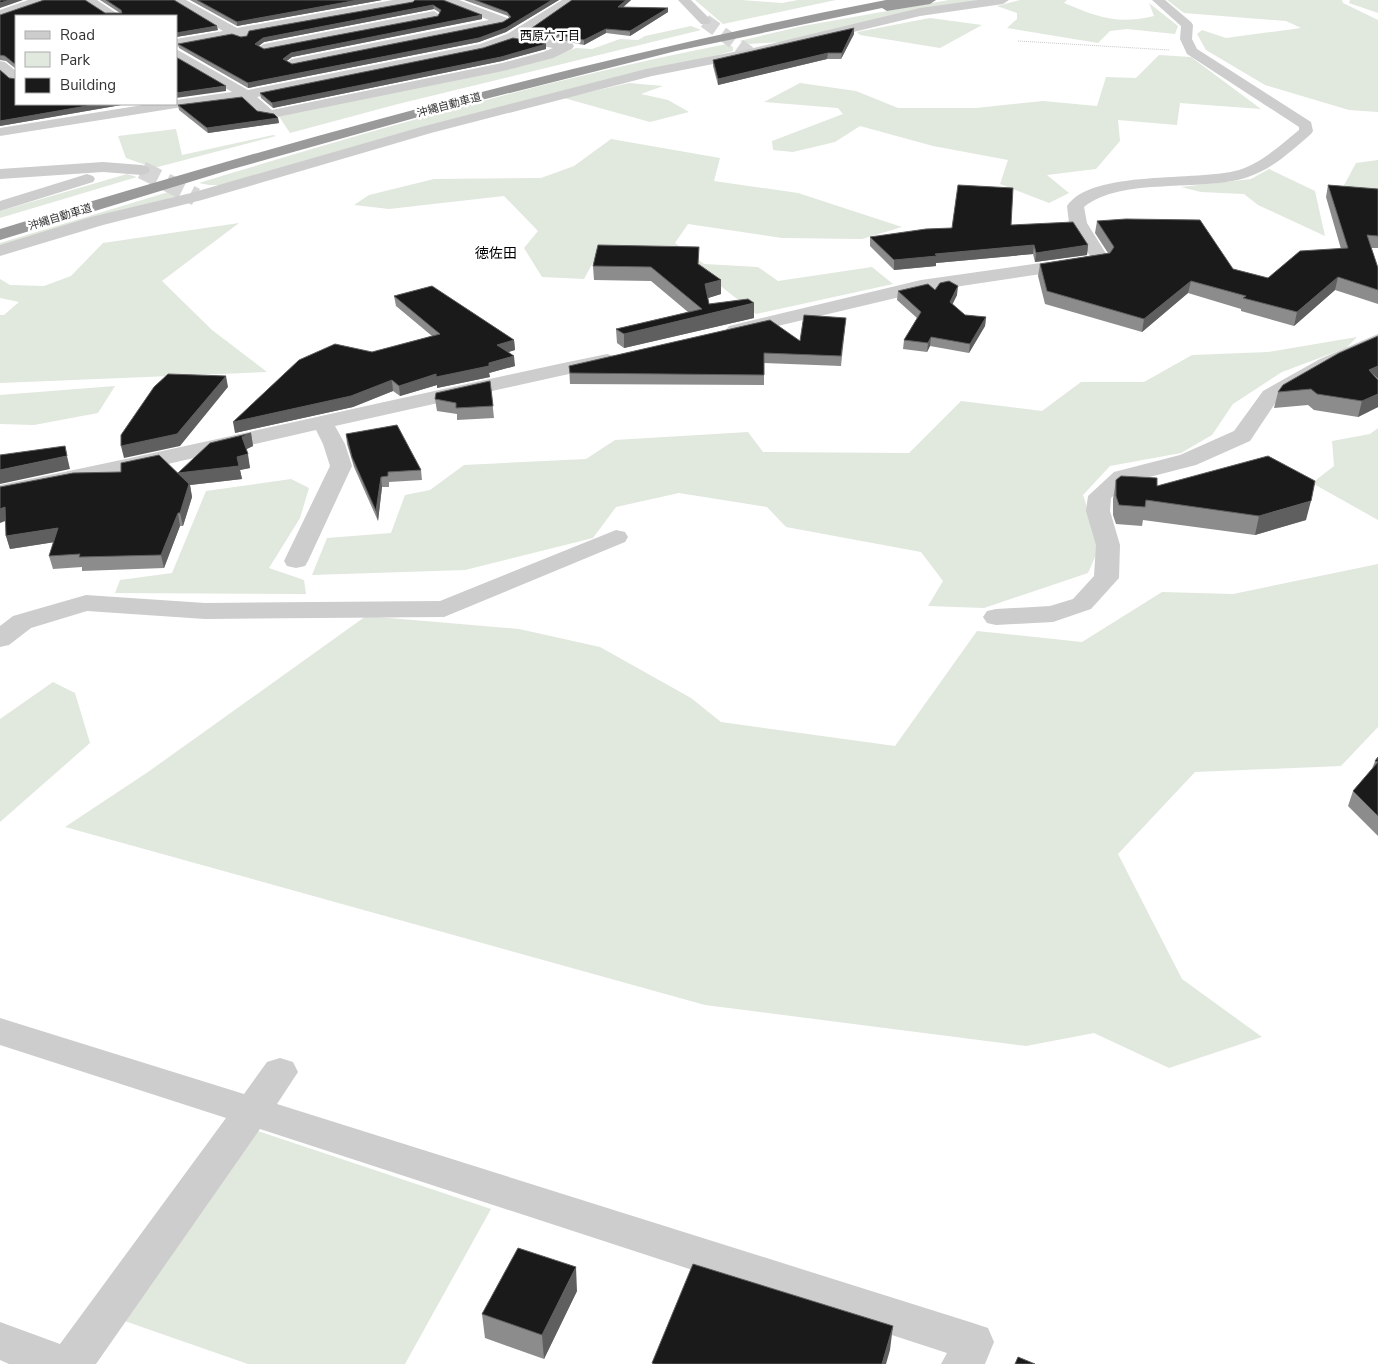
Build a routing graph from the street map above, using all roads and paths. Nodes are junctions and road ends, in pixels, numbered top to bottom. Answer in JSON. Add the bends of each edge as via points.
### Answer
{"nodes":[{"id":1,"x":40,"y":0,"type":"edge"},
{"id":2,"x":88,"y":0,"type":"edge"},
{"id":3,"x":413,"y":0,"type":"edge"},
{"id":4,"x":448,"y":0,"type":"edge"},
{"id":5,"x":570,"y":0,"type":"edge"},
{"id":6,"x":684,"y":0,"type":"edge"},
{"id":7,"x":871,"y":0,"type":"edge"},
{"id":8,"x":904,"y":0,"type":"edge"},
{"id":9,"x":930,"y":0,"type":"edge"},
{"id":10,"x":1003,"y":0,"type":"edge"},
{"id":11,"x":1158,"y":0,"type":"edge"},
{"id":12,"x":858,"y":2,"type":"edge"},
{"id":13,"x":182,"y":3,"type":"edge"},
{"id":14,"x":202,"y":3,"type":"edge"},
{"id":15,"x":545,"y":3,"type":"edge"},
{"id":16,"x":470,"y":8,"type":"junction"},
{"id":17,"x":558,"y":8,"type":"junction"},
{"id":18,"x":16,"y":9,"type":"junction"},
{"id":19,"x":839,"y":12,"type":"junction"},
{"id":20,"x":0,"y":14,"type":"edge"},
{"id":21,"x":25,"y":15,"type":"edge"},
{"id":22,"x":113,"y":15,"type":"edge"},
{"id":23,"x":225,"y":15,"type":"edge"},
{"id":24,"x":209,"y":18,"type":"junction"},
{"id":25,"x":503,"y":21,"type":"junction"},
{"id":26,"x":705,"y":21,"type":"tunnel mouth"},
{"id":27,"x":526,"y":30,"type":"junction"},
{"id":28,"x":237,"y":32,"type":"junction"},
{"id":29,"x":512,"y":38,"type":"junction"},
{"id":30,"x":1018,"y":41,"type":"dead end"},
{"id":31,"x":178,"y":43,"type":"edge"},
{"id":32,"x":264,"y":48,"type":"junction"},
{"id":33,"x":1192,"y":51,"type":"junction"},
{"id":34,"x":178,"y":54,"type":"edge"},
{"id":35,"x":292,"y":63,"type":"junction"},
{"id":36,"x":323,"y":80,"type":"junction"},
{"id":37,"x":246,"y":95,"type":"junction"},
{"id":38,"x":178,"y":104,"type":"edge"},
{"id":39,"x":157,"y":105,"type":"edge"},
{"id":40,"x":58,"y":108,"type":"edge"},
{"id":41,"x":73,"y":120,"type":"junction"},
{"id":42,"x":0,"y":132,"type":"edge"},
{"id":43,"x":77,"y":135,"type":"dead end"},
{"id":44,"x":122,"y":168,"type":"junction"},
{"id":45,"x":142,"y":170,"type":"tunnel mouth"},
{"id":46,"x":0,"y":174,"type":"edge"},
{"id":47,"x":0,"y":206,"type":"edge"},
{"id":48,"x":0,"y":225,"type":"edge"},
{"id":49,"x":0,"y":235,"type":"edge"},
{"id":50,"x":0,"y":251,"type":"edge"},
{"id":51,"x":716,"y":335,"type":"edge"},
{"id":52,"x":1378,"y":340,"type":"edge"},
{"id":53,"x":630,"y":355,"type":"edge"},
{"id":54,"x":322,"y":422,"type":"junction"},
{"id":55,"x":0,"y":492,"type":"edge"},
{"id":56,"x":616,"y":537,"type":"dead end"},
{"id":57,"x":296,"y":561,"type":"dead end"},
{"id":58,"x":996,"y":616,"type":"dead end"},
{"id":59,"x":0,"y":638,"type":"edge"},
{"id":60,"x":0,"y":1032,"type":"edge"},
{"id":61,"x":280,"y":1072,"type":"dead end"},
{"id":62,"x":252,"y":1110,"type":"junction"},
{"id":63,"x":0,"y":1341,"type":"edge"},
{"id":64,"x":61,"y":1364,"type":"edge"},
{"id":65,"x":72,"y":1364,"type":"edge"},
{"id":66,"x":963,"y":1364,"type":"edge"}],
"edges":[{"from":1,"to":18,"type":"street"},
{"from":2,"to":22,"type":"street"},
{"from":3,"to":28,"type":"street"},
{"from":4,"to":16,"type":"street"},
{"from":5,"to":17,"type":"street"},
{"from":6,"to":26,"type":"street"},
{"from":7,"to":12,"type":"highway","name":"沖縄自動車道"},
{"from":8,"to":19,"type":"highway","name":"沖縄自動車道"},
{"from":9,"to":19,"type":"highway"},
{"from":10,"to":50,"type":"street","via":[[920,12],[748,53],[651,72],[426,130]]},
{"from":11,"to":33,"type":"street","via":[[1187,26],[1186,39]]},
{"from":12,"to":48,"type":"highway","name":"沖縄自動車道","via":[[699,35],[398,108],[219,158]]},
{"from":13,"to":14,"type":"street"},
{"from":13,"to":24,"type":"street"},
{"from":15,"to":17,"type":"street"},
{"from":16,"to":25,"type":"street"},
{"from":16,"to":32,"type":"street"},
{"from":17,"to":27,"type":"street"},
{"from":18,"to":20,"type":"street"},
{"from":18,"to":21,"type":"street"},
{"from":19,"to":49,"type":"highway","name":"沖縄自動車道","via":[[698,42],[491,94],[244,161]]},
{"from":23,"to":24,"type":"street"},
{"from":24,"to":28,"type":"street"},
{"from":25,"to":27,"type":"street"},
{"from":25,"to":35,"type":"street"},
{"from":27,"to":29,"type":"street"},
{"from":28,"to":31,"type":"street"},
{"from":28,"to":32,"type":"street"},
{"from":29,"to":36,"type":"street"},
{"from":29,"to":37,"type":"street","via":[[567,46],[548,55],[503,67],[272,114],[264,112]]},
{"from":30,"to":33,"type":"path"},
{"from":32,"to":35,"type":"street"},
{"from":33,"to":51,"type":"street","via":[[1306,125],[1306,131],[1283,150],[1242,174],[1126,186],[1081,198],[1075,206],[1078,223],[1101,260],[921,286]]},
{"from":34,"to":37,"type":"street"},
{"from":35,"to":36,"type":"street"},
{"from":36,"to":37,"type":"street"},
{"from":37,"to":38,"type":"street"},
{"from":39,"to":41,"type":"street"},
{"from":40,"to":41,"type":"street"},
{"from":41,"to":42,"type":"street"},
{"from":41,"to":43,"type":"street"},
{"from":44,"to":45,"type":"street"},
{"from":44,"to":46,"type":"street"},
{"from":44,"to":47,"type":"street"},
{"from":52,"to":58,"type":"street","via":[[1327,363],[1270,395],[1242,436],[1188,460],[1122,477],[1100,496],[1098,511],[1108,545],[1106,578],[1082,604],[1053,614]]},
{"from":53,"to":54,"type":"street"},
{"from":54,"to":55,"type":"street","via":[[133,466]]},
{"from":54,"to":57,"type":"street","via":[[341,466]]},
{"from":56,"to":59,"type":"street","via":[[444,609],[205,611],[86,603],[22,622]]},
{"from":60,"to":62,"type":"street"},
{"from":61,"to":62,"type":"street"},
{"from":62,"to":65,"type":"street"},
{"from":62,"to":66,"type":"street","via":[[973,1342]]},
{"from":63,"to":64,"type":"street"}]}
